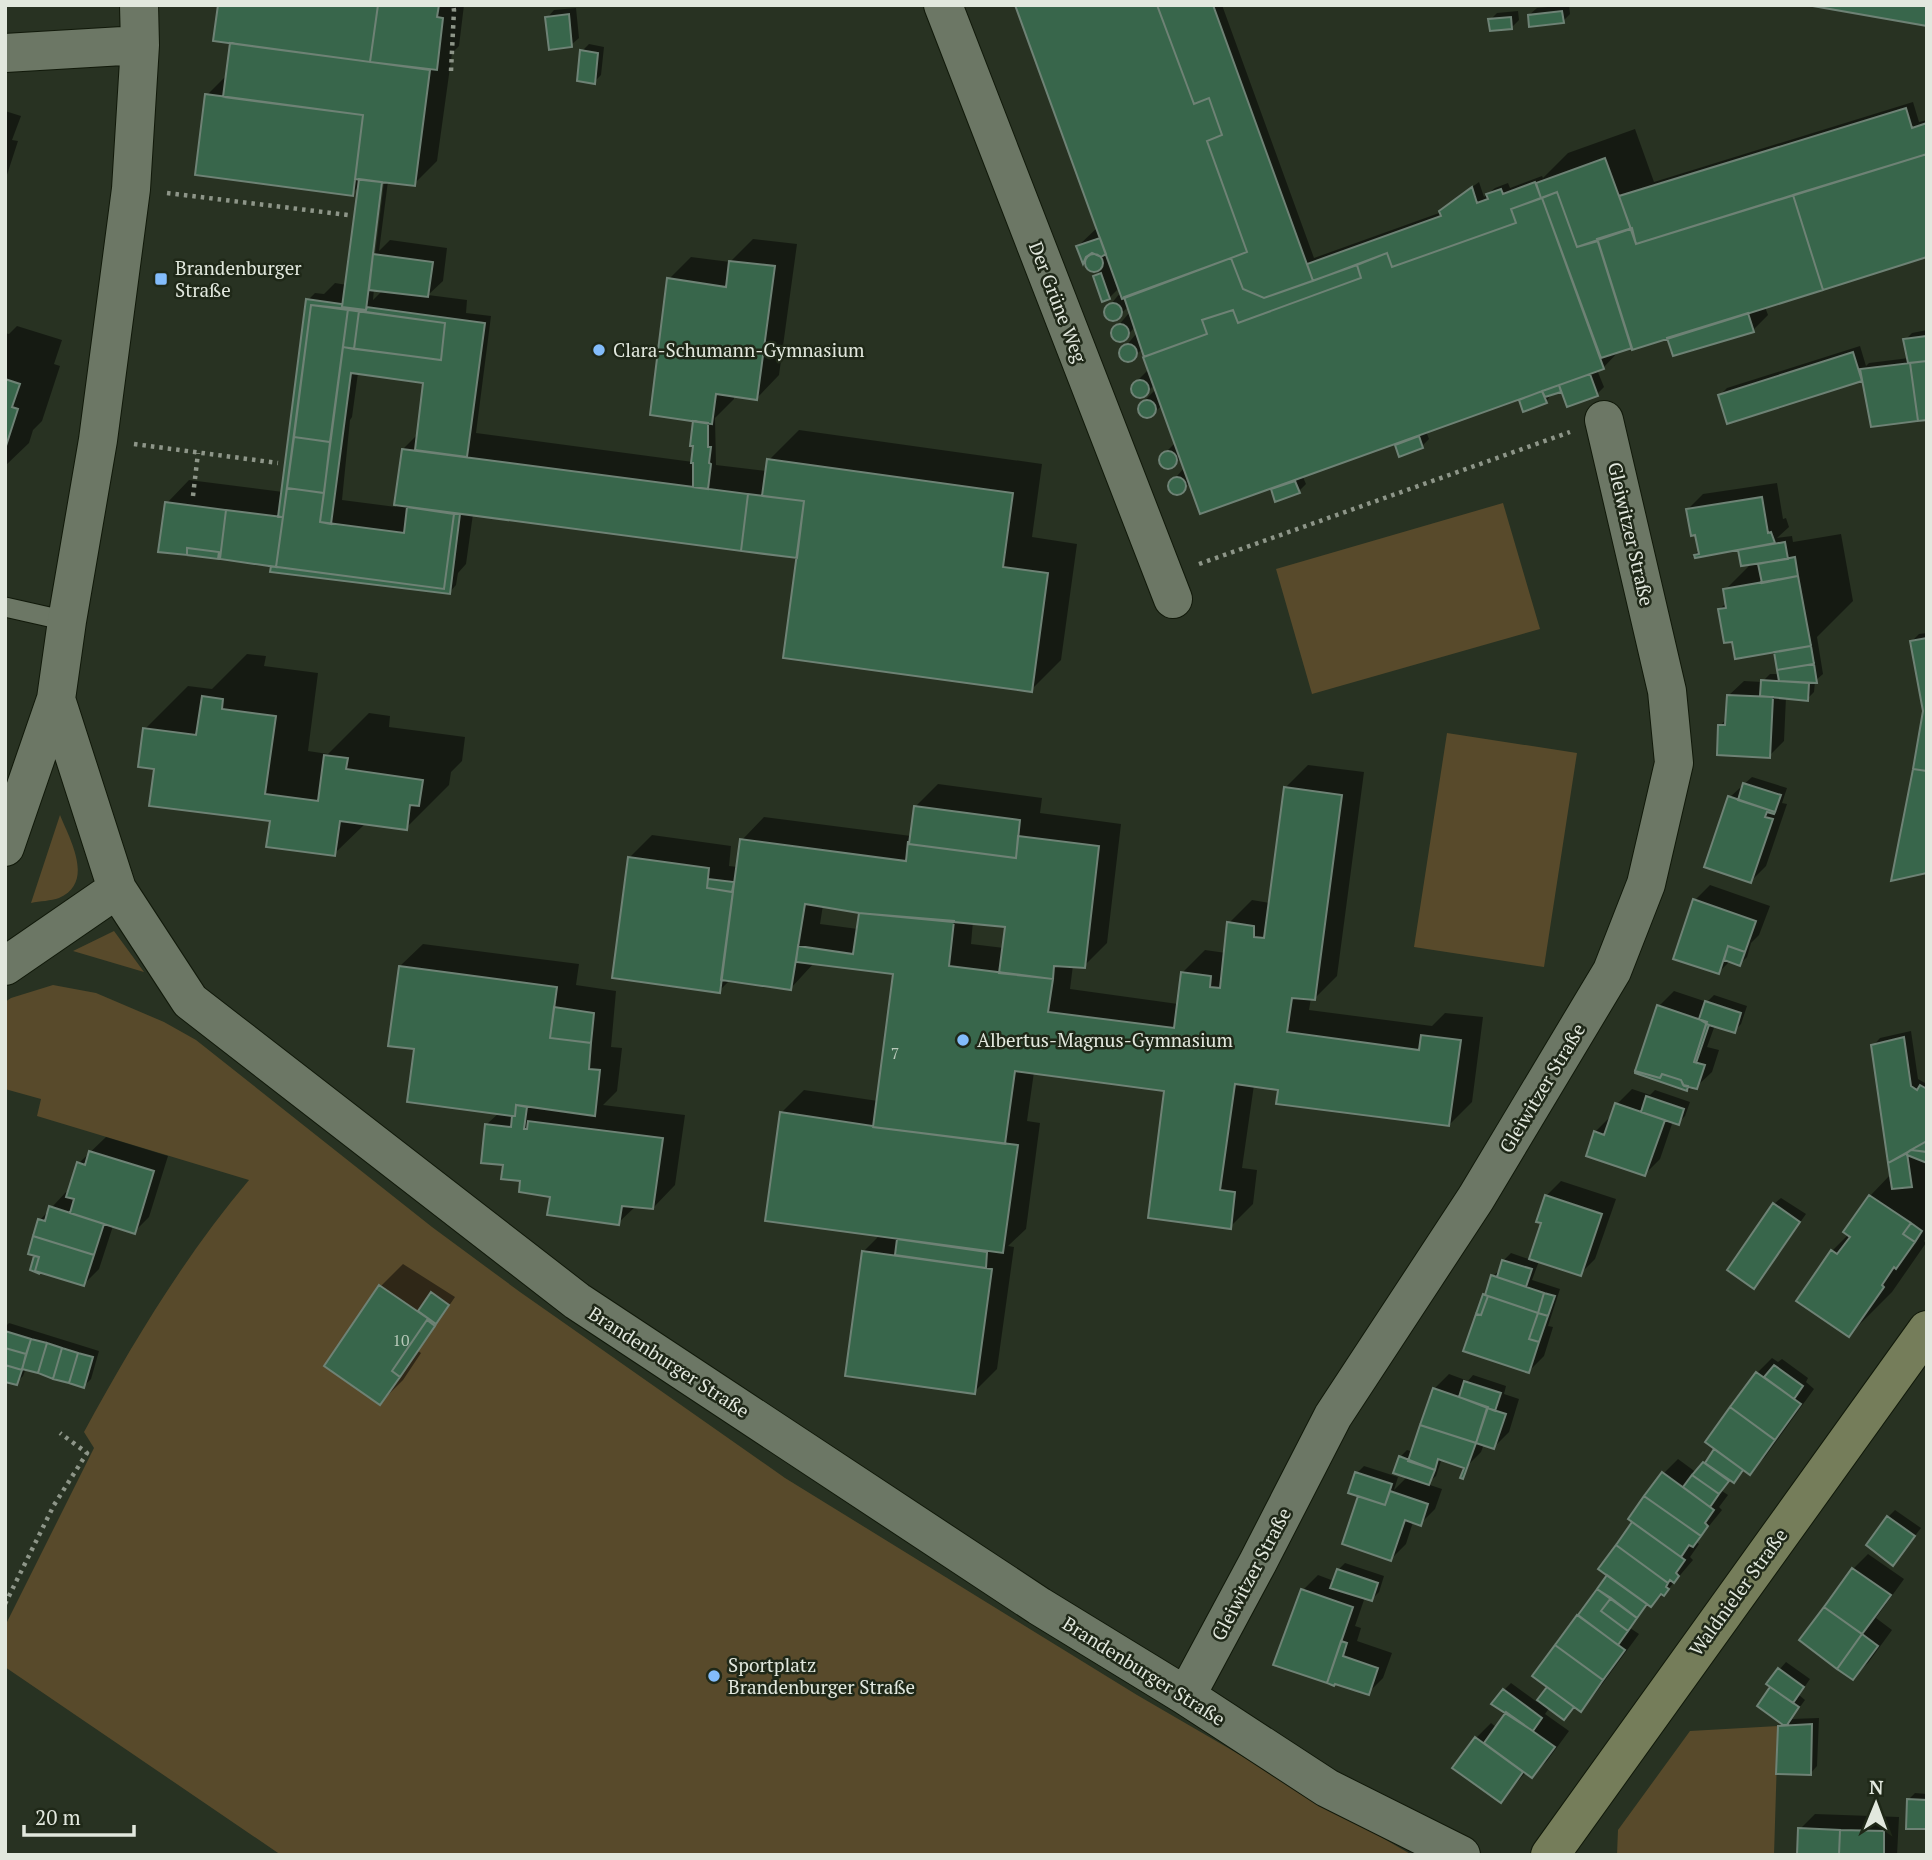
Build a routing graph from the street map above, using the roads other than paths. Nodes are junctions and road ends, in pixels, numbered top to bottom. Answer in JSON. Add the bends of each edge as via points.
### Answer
{"nodes":[{"id":1,"x":139,"y":5,"type":"edge"},
{"id":2,"x":943,"y":5,"type":"edge"},
{"id":3,"x":140,"y":45,"type":"junction"},
{"id":4,"x":5,"y":53,"type":"edge"},
{"id":5,"x":1604,"y":420,"type":"road end"},
{"id":6,"x":1169,"y":588,"type":"road end"},
{"id":7,"x":5,"y":607,"type":"edge"},
{"id":8,"x":66,"y":621,"type":"junction"},
{"id":9,"x":56,"y":699,"type":"junction"},
{"id":10,"x":5,"y":847,"type":"edge"},
{"id":11,"x":117,"y":890,"type":"junction"},
{"id":12,"x":5,"y":966,"type":"edge"},
{"id":13,"x":1927,"y":1330,"type":"edge"},
{"id":14,"x":1186,"y":1696,"type":"junction"},
{"id":15,"x":1461,"y":1855,"type":"edge"},
{"id":16,"x":1550,"y":1855,"type":"edge"}],
"edges":[{"from":1,"to":3,"type":"street","name":"Brandenburger Straße"},
{"from":2,"to":6,"type":"street","name":"Der Grüne Weg"},
{"from":3,"to":4,"type":"street"},
{"from":3,"to":8,"type":"street","name":"Brandenburger Straße","via":[[131,189],[98,440]]},
{"from":5,"to":14,"type":"street","name":"Gleiwitzer Straße","via":[[1667,691],[1674,762],[1646,884],[1612,971],[1476,1198],[1333,1416]]},
{"from":7,"to":8,"type":"lane"},
{"from":8,"to":9,"type":"street","name":"Brandenburger Straße"},
{"from":9,"to":10,"type":"street","name":"Brandenburger Straße"},
{"from":9,"to":11,"type":"street","name":"Brandenburger Straße"},
{"from":11,"to":12,"type":"street"},
{"from":11,"to":14,"type":"street","name":"Brandenburger Straße","via":[[190,1001],[577,1301],[1039,1606]]},
{"from":13,"to":16,"type":"main road","name":"Waldnieler Straße"},
{"from":14,"to":15,"type":"street","name":"Brandenburger Straße","via":[[1327,1788]]}]}
